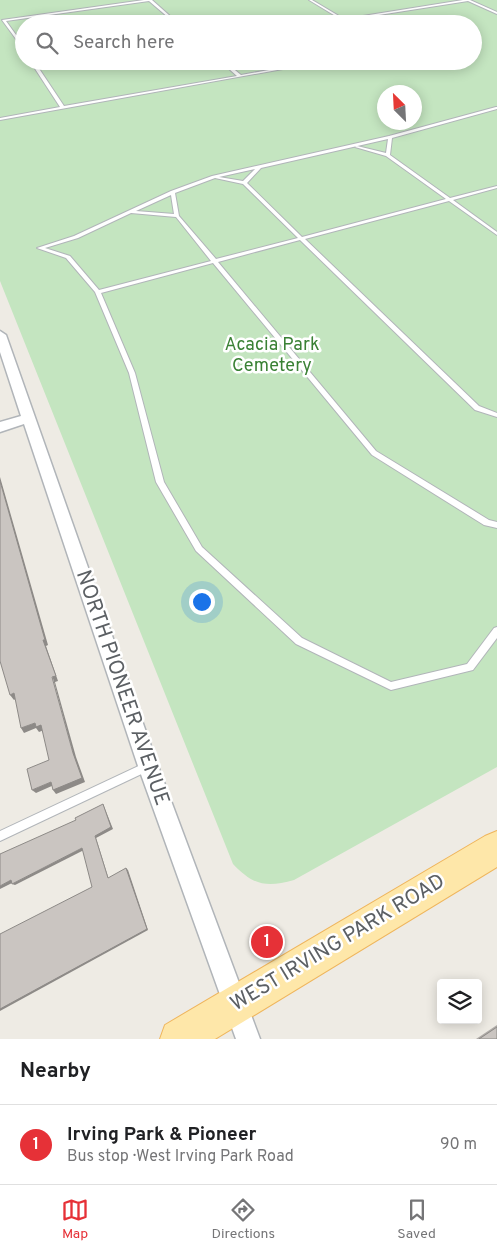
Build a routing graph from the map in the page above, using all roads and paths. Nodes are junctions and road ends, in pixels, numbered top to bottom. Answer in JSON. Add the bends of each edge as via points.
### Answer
{"nodes":[{"id":1,"x":150,"y":0,"type":"edge"},
{"id":2,"x":310,"y":0,"type":"edge"},
{"id":3,"x":497,"y":13,"type":"edge"},
{"id":4,"x":40,"y":15,"type":"edge"},
{"id":5,"x":168,"y":15,"type":"edge"},
{"id":6,"x":336,"y":15,"type":"edge"},
{"id":7,"x":375,"y":15,"type":"edge"},
{"id":8,"x":15,"y":18,"type":"edge"},
{"id":9,"x":15,"y":36,"type":"edge"},
{"id":10,"x":38,"y":70,"type":"edge"},
{"id":11,"x":233,"y":70,"type":"edge"},
{"id":12,"x":274,"y":70,"type":"edge"},
{"id":13,"x":240,"y":76,"type":"junction"},
{"id":14,"x":63,"y":108,"type":"junction"},
{"id":15,"x":497,"y":108,"type":"edge"},
{"id":16,"x":488,"y":112,"type":"junction"},
{"id":17,"x":497,"y":113,"type":"edge"},
{"id":18,"x":0,"y":119,"type":"edge"},
{"id":19,"x":390,"y":138,"type":"junction"},
{"id":20,"x":355,"y":146,"type":"junction"},
{"id":21,"x":388,"y":155,"type":"junction"},
{"id":22,"x":259,"y":167,"type":"junction"},
{"id":23,"x":214,"y":178,"type":"junction"},
{"id":24,"x":244,"y":183,"type":"junction"},
{"id":25,"x":497,"y":187,"type":"edge"},
{"id":26,"x":173,"y":192,"type":"junction"},
{"id":27,"x":449,"y":200,"type":"junction"},
{"id":28,"x":133,"y":212,"type":"junction"},
{"id":29,"x":177,"y":216,"type":"junction"},
{"id":30,"x":497,"y":234,"type":"edge"},
{"id":31,"x":300,"y":239,"type":"junction"},
{"id":32,"x":213,"y":261,"type":"junction"},
{"id":33,"x":98,"y":292,"type":"junction"},
{"id":34,"x":0,"y":335,"type":"edge"},
{"id":35,"x":497,"y":415,"type":"edge"},
{"id":36,"x":29,"y":418,"type":"junction"},
{"id":37,"x":0,"y":427,"type":"edge"},
{"id":38,"x":487,"y":523,"type":"junction"},
{"id":39,"x":497,"y":525,"type":"edge"},
{"id":40,"x":497,"y":533,"type":"edge"},
{"id":41,"x":497,"y":632,"type":"edge"},
{"id":42,"x":148,"y":766,"type":"junction"},
{"id":43,"x":0,"y":836,"type":"edge"},
{"id":44,"x":497,"y":848,"type":"edge"},
{"id":45,"x":235,"y":1005,"type":"junction"},
{"id":46,"x":179,"y":1039,"type":"edge"},
{"id":47,"x":248,"y":1039,"type":"edge"}],
"edges":[{"from":1,"to":4,"type":"lane"},
{"from":1,"to":5,"type":"lane"},
{"from":2,"to":6,"type":"lane"},
{"from":3,"to":7,"type":"lane","via":[[468,0]]},
{"from":8,"to":9,"type":"lane","via":[[4,20]]},
{"from":10,"to":14,"type":"lane"},
{"from":11,"to":13,"type":"lane"},
{"from":12,"to":13,"type":"lane"},
{"from":13,"to":14,"type":"lane"},
{"from":14,"to":18,"type":"lane"},
{"from":15,"to":16,"type":"lane"},
{"from":16,"to":17,"type":"lane"},
{"from":16,"to":19,"type":"lane"},
{"from":19,"to":20,"type":"lane"},
{"from":19,"to":21,"type":"lane"},
{"from":20,"to":21,"type":"lane"},
{"from":20,"to":22,"type":"lane"},
{"from":21,"to":27,"type":"lane"},
{"from":22,"to":23,"type":"lane"},
{"from":22,"to":24,"type":"lane"},
{"from":23,"to":24,"type":"lane"},
{"from":23,"to":26,"type":"lane"},
{"from":24,"to":31,"type":"lane"},
{"from":25,"to":27,"type":"lane"},
{"from":26,"to":28,"type":"lane"},
{"from":26,"to":29,"type":"lane"},
{"from":27,"to":30,"type":"lane"},
{"from":27,"to":31,"type":"lane"},
{"from":28,"to":29,"type":"lane"},
{"from":28,"to":33,"type":"lane","via":[[76,237],[40,248],[68,257]]},
{"from":29,"to":32,"type":"lane"},
{"from":31,"to":32,"type":"lane"},
{"from":31,"to":35,"type":"lane","via":[[477,408]]},
{"from":32,"to":33,"type":"lane"},
{"from":32,"to":38,"type":"lane","via":[[374,453]]},
{"from":33,"to":41,"type":"lane","via":[[132,374],[160,482],[199,549],[299,641],[391,686],[470,667]]},
{"from":34,"to":36,"type":"street","name":"NORTH PIONEER AVENUE"},
{"from":36,"to":37,"type":"street"},
{"from":36,"to":42,"type":"street","name":"NORTH PIONEER AVENUE"},
{"from":38,"to":39,"type":"lane"},
{"from":38,"to":40,"type":"lane"},
{"from":42,"to":43,"type":"lane"},
{"from":42,"to":45,"type":"street","name":"NORTH PIONEER AVENUE"},
{"from":44,"to":45,"type":"main road","name":"WEST IRVING PARK ROAD"},
{"from":45,"to":46,"type":"main road","name":"WEST IRVING PARK ROAD"},
{"from":45,"to":47,"type":"street","name":"NORTH PIONEER AVENUE"}]}
